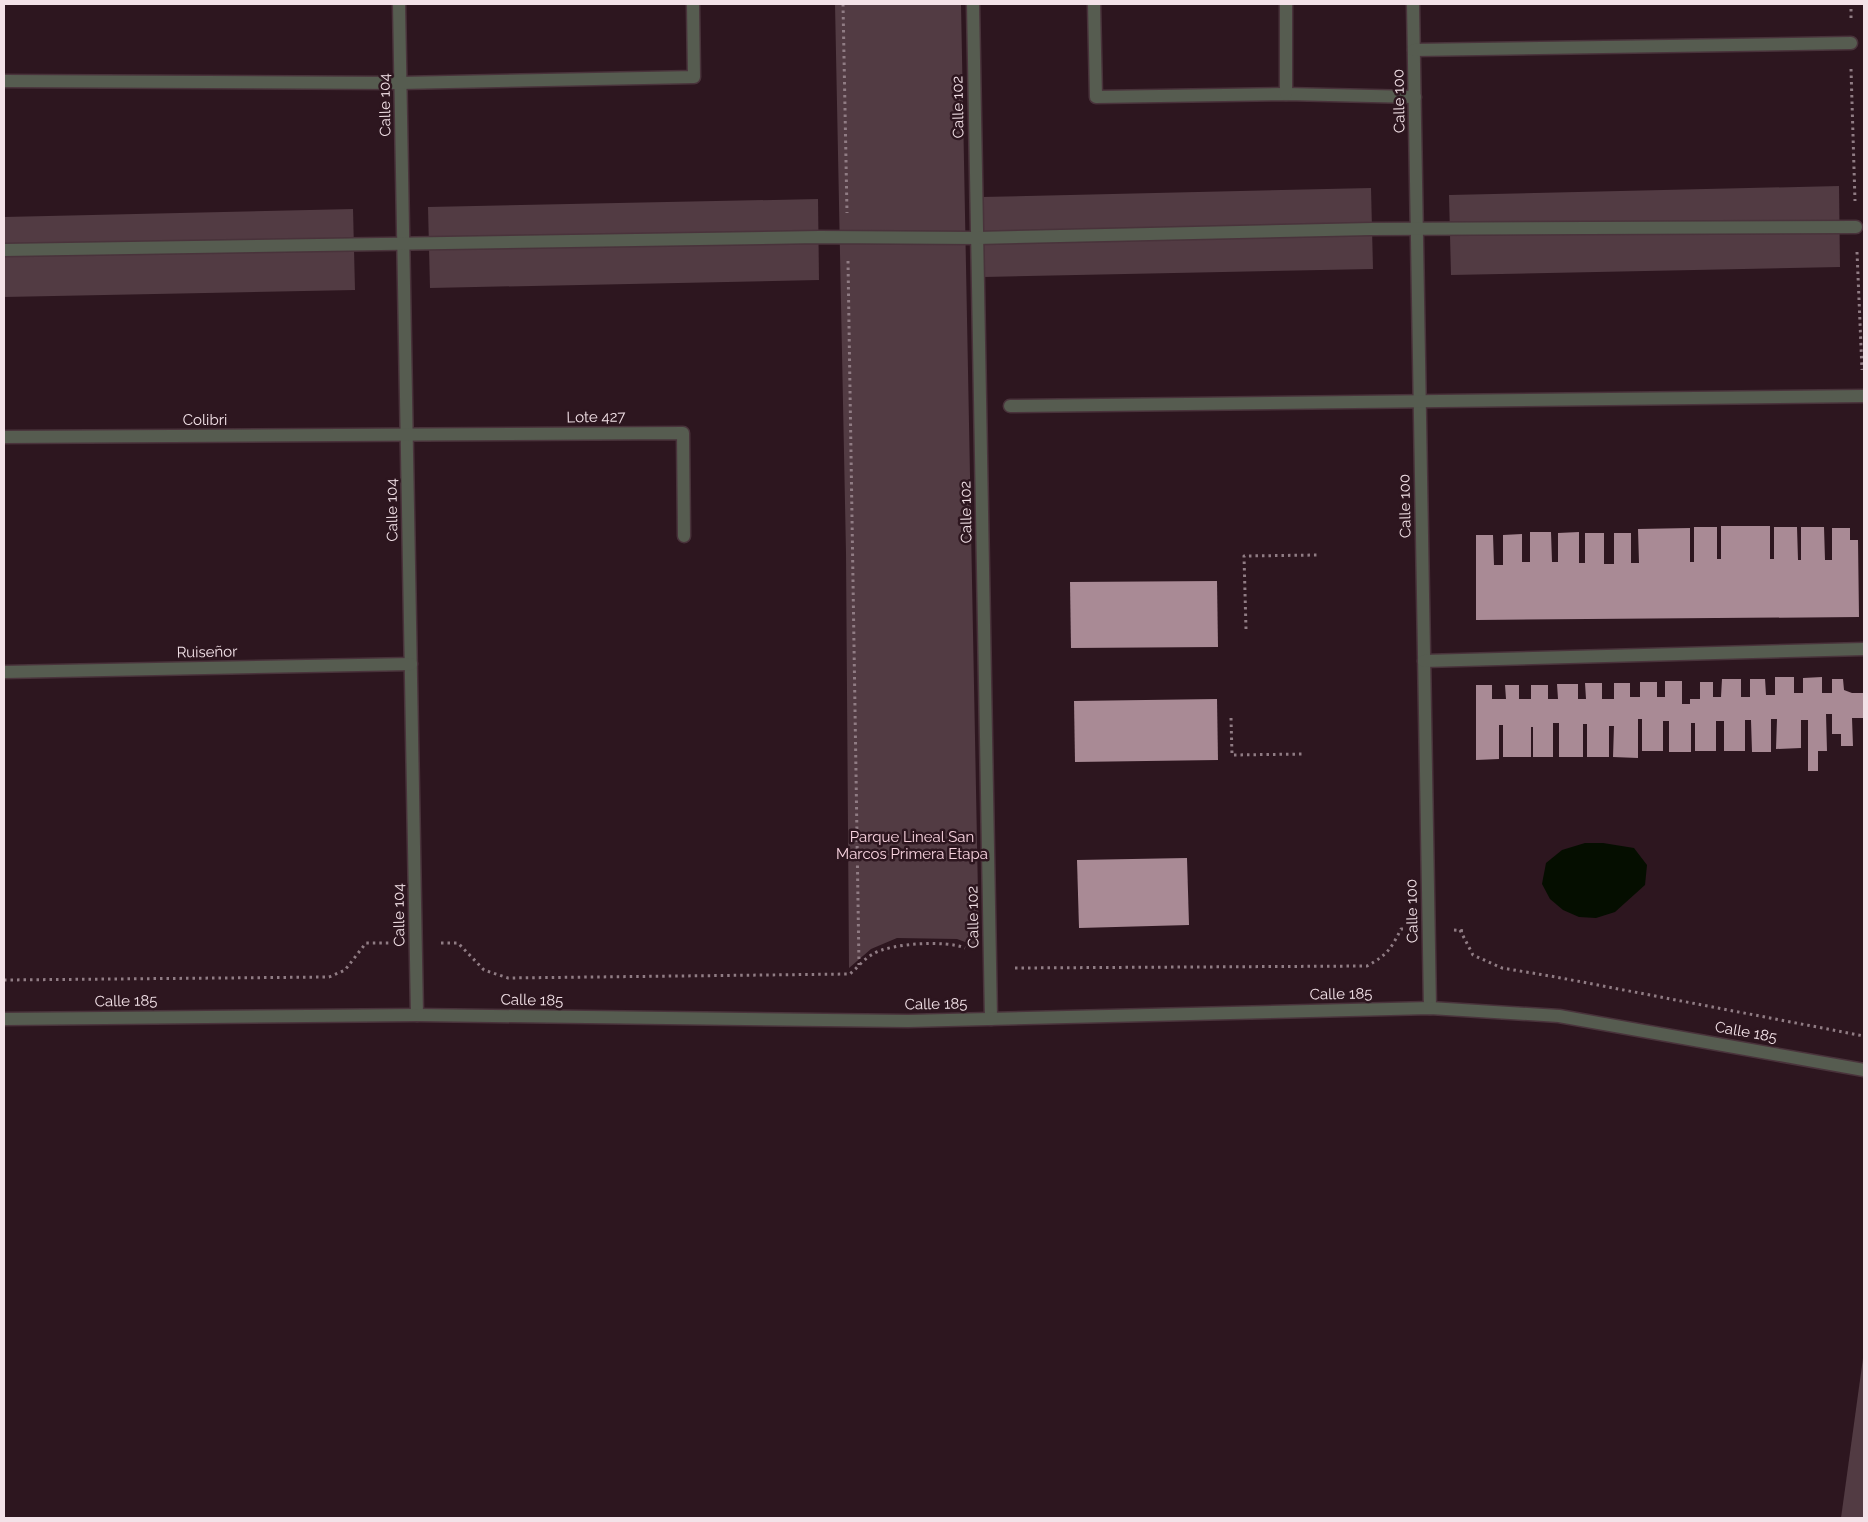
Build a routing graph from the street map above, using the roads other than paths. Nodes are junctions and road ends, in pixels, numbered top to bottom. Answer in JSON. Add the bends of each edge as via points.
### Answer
{"nodes":[{"id":1,"x":399,"y":4,"type":"edge"},
{"id":2,"x":693,"y":4,"type":"edge"},
{"id":3,"x":973,"y":4,"type":"edge"},
{"id":4,"x":1094,"y":4,"type":"edge"},
{"id":5,"x":1286,"y":4,"type":"edge"},
{"id":6,"x":1413,"y":4,"type":"edge"},
{"id":7,"x":1851,"y":43,"type":"dead end"},
{"id":8,"x":1414,"y":50,"type":"junction"},
{"id":9,"x":4,"y":81,"type":"edge"},
{"id":10,"x":400,"y":83,"type":"junction"},
{"id":11,"x":1286,"y":94,"type":"junction"},
{"id":12,"x":1415,"y":97,"type":"junction"},
{"id":13,"x":1856,"y":227,"type":"dead end"},
{"id":14,"x":1417,"y":229,"type":"junction"},
{"id":15,"x":977,"y":238,"type":"junction"},
{"id":16,"x":403,"y":244,"type":"junction"},
{"id":17,"x":4,"y":250,"type":"edge"},
{"id":18,"x":1863,"y":396,"type":"dead end"},
{"id":19,"x":1420,"y":402,"type":"junction"},
{"id":20,"x":1010,"y":406,"type":"dead end"},
{"id":21,"x":407,"y":435,"type":"junction"},
{"id":22,"x":4,"y":438,"type":"edge"},
{"id":23,"x":684,"y":536,"type":"dead end"},
{"id":24,"x":1864,"y":649,"type":"edge"},
{"id":25,"x":1424,"y":661,"type":"junction"},
{"id":26,"x":411,"y":664,"type":"junction"},
{"id":27,"x":4,"y":672,"type":"edge"},
{"id":28,"x":1430,"y":1008,"type":"junction"},
{"id":29,"x":417,"y":1015,"type":"junction"},
{"id":30,"x":4,"y":1019,"type":"edge"},
{"id":31,"x":991,"y":1019,"type":"junction"},
{"id":32,"x":1864,"y":1070,"type":"edge"}],
"edges":[{"from":1,"to":10,"type":"street","name":"Calle 104"},
{"from":2,"to":10,"type":"street","via":[[694,77]]},
{"from":3,"to":15,"type":"street","name":"Calle 102"},
{"from":4,"to":11,"type":"street","via":[[1096,97]]},
{"from":5,"to":11,"type":"street"},
{"from":6,"to":8,"type":"street","name":"Calle 100"},
{"from":7,"to":8,"type":"street"},
{"from":8,"to":12,"type":"street","name":"Calle 100"},
{"from":9,"to":10,"type":"street"},
{"from":10,"to":16,"type":"street","name":"Calle 104"},
{"from":11,"to":12,"type":"street"},
{"from":12,"to":14,"type":"street","name":"Calle 100"},
{"from":13,"to":14,"type":"street"},
{"from":14,"to":15,"type":"street"},
{"from":14,"to":19,"type":"street","name":"Calle 100"},
{"from":15,"to":16,"type":"street"},
{"from":15,"to":31,"type":"street","name":"Calle 102"},
{"from":16,"to":17,"type":"street"},
{"from":16,"to":21,"type":"street","name":"Calle 104"},
{"from":18,"to":19,"type":"street"},
{"from":19,"to":20,"type":"street"},
{"from":19,"to":25,"type":"street","name":"Calle 100"},
{"from":21,"to":22,"type":"street","name":"Colibri"},
{"from":21,"to":23,"type":"street","name":"Lote 427","via":[[683,433]]},
{"from":21,"to":26,"type":"street","name":"Calle 104"},
{"from":24,"to":25,"type":"street"},
{"from":25,"to":28,"type":"street","name":"Calle 100"},
{"from":26,"to":27,"type":"street","name":"Ruiseñor"},
{"from":26,"to":29,"type":"street","name":"Calle 104"},
{"from":28,"to":31,"type":"street","name":"Calle 185"},
{"from":28,"to":32,"type":"street","name":"Calle 185","via":[[1559,1016]]},
{"from":29,"to":30,"type":"street","name":"Calle 185"},
{"from":29,"to":31,"type":"street","name":"Calle 185"}]}
